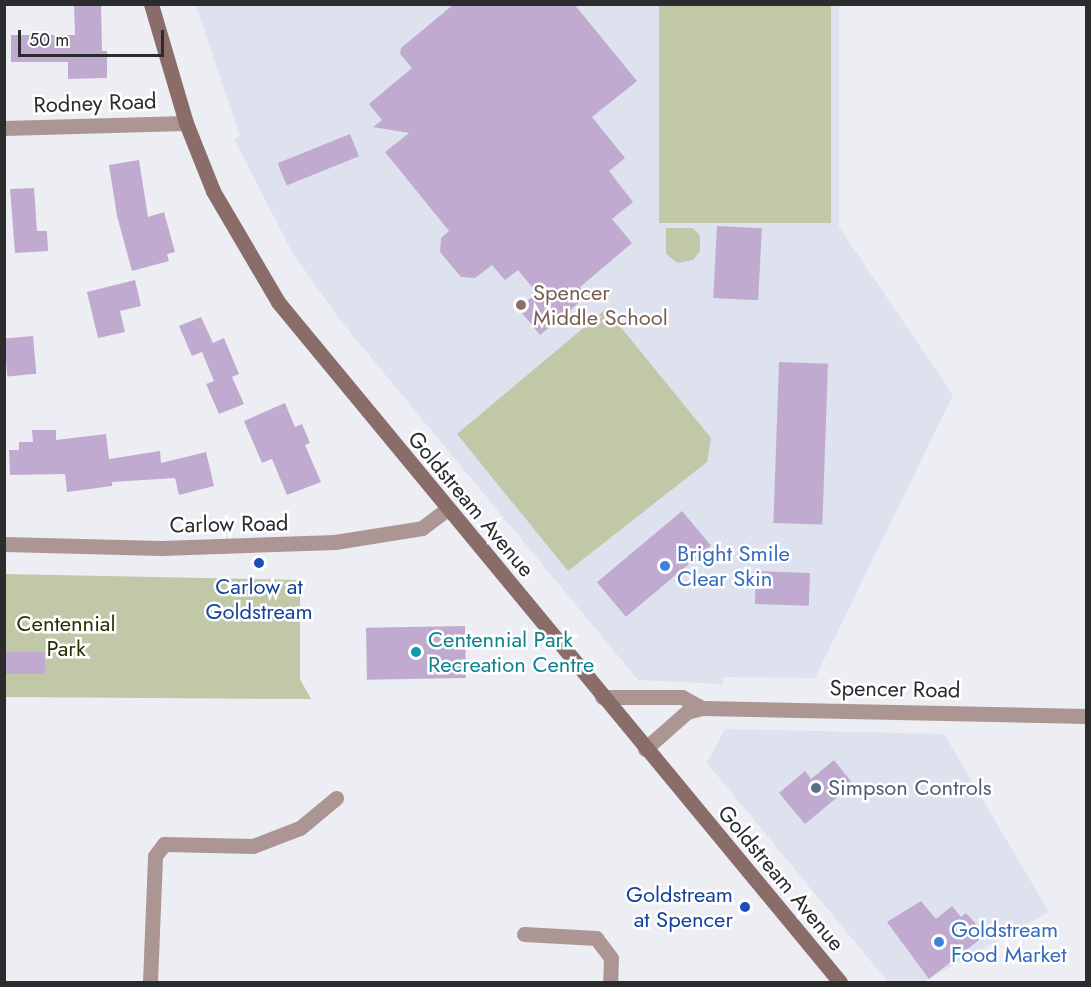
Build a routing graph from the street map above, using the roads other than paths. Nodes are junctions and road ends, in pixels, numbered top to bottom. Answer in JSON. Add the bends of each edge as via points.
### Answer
{"nodes":[{"id":1,"x":151,"y":4,"type":"edge"},
{"id":2,"x":186,"y":123,"type":"junction"},
{"id":3,"x":4,"y":128,"type":"edge"},
{"id":4,"x":446,"y":510,"type":"junction"},
{"id":5,"x":4,"y":544,"type":"edge"},
{"id":6,"x":602,"y":697,"type":"junction"},
{"id":7,"x":702,"y":708,"type":"junction"},
{"id":8,"x":1086,"y":716,"type":"edge"},
{"id":9,"x":645,"y":749,"type":"junction"},
{"id":10,"x":336,"y":798,"type":"dead end"},
{"id":11,"x":524,"y":934,"type":"dead end"},
{"id":12,"x":150,"y":982,"type":"edge"},
{"id":13,"x":610,"y":982,"type":"edge"},
{"id":14,"x":840,"y":982,"type":"edge"}],
"edges":[{"from":1,"to":2,"type":"main road","name":"Goldstream Avenue"},
{"from":2,"to":3,"type":"street","name":"Rodney Road"},
{"from":2,"to":4,"type":"main road","name":"Goldstream Avenue","via":[[218,200],[278,302]]},
{"from":4,"to":5,"type":"street","name":"Carlow Road","via":[[422,528],[335,542],[161,548]]},
{"from":4,"to":6,"type":"main road","name":"Goldstream Avenue"},
{"from":6,"to":7,"type":"street","name":"Spencer Road","via":[[682,697]]},
{"from":6,"to":9,"type":"main road","name":"Goldstream Avenue"},
{"from":7,"to":8,"type":"street","name":"Spencer Road"},
{"from":7,"to":9,"type":"street","name":"Spencer Road","via":[[687,712]]},
{"from":9,"to":14,"type":"main road","name":"Goldstream Avenue"},
{"from":10,"to":12,"type":"street","via":[[300,828],[253,846],[164,844],[155,856]]},
{"from":11,"to":13,"type":"street","via":[[596,938],[611,958]]}]}
